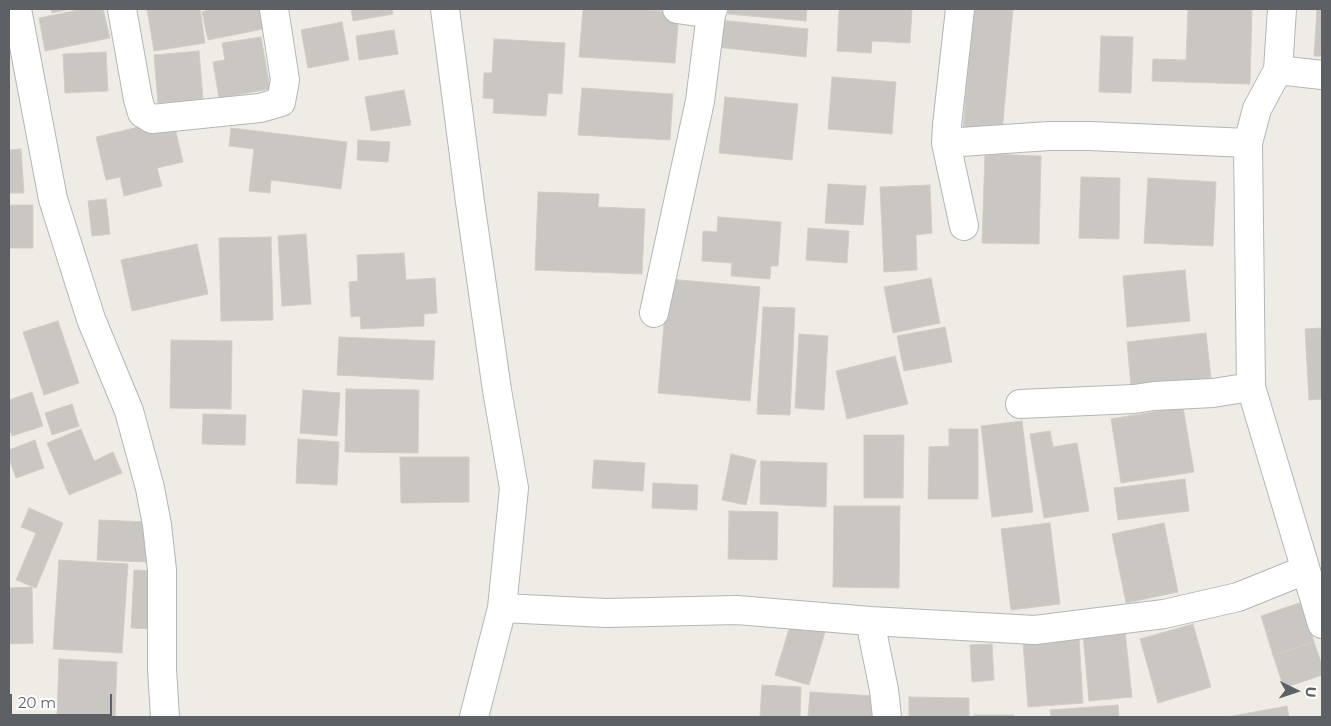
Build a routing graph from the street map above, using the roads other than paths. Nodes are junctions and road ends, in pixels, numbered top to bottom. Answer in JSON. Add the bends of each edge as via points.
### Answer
{"nodes":[{"id":1,"x":17,"y":9,"type":"edge"},
{"id":2,"x":122,"y":9,"type":"edge"},
{"id":3,"x":274,"y":9,"type":"edge"},
{"id":4,"x":445,"y":9,"type":"edge"},
{"id":5,"x":677,"y":9,"type":"edge"},
{"id":6,"x":960,"y":9,"type":"edge"},
{"id":7,"x":1282,"y":9,"type":"edge"},
{"id":8,"x":712,"y":12,"type":"edge"},
{"id":9,"x":1278,"y":70,"type":"junction"},
{"id":10,"x":1322,"y":75,"type":"edge"},
{"id":11,"x":946,"y":143,"type":"junction"},
{"id":12,"x":1248,"y":143,"type":"junction"},
{"id":13,"x":964,"y":226,"type":"dead end"},
{"id":14,"x":654,"y":312,"type":"dead end"},
{"id":15,"x":1251,"y":387,"type":"junction"},
{"id":16,"x":1020,"y":404,"type":"dead end"},
{"id":17,"x":1305,"y":570,"type":"junction"},
{"id":18,"x":502,"y":608,"type":"junction"},
{"id":19,"x":870,"y":622,"type":"junction"},
{"id":20,"x":1322,"y":624,"type":"edge"},
{"id":21,"x":165,"y":717,"type":"edge"},
{"id":22,"x":474,"y":717,"type":"edge"},
{"id":23,"x":887,"y":717,"type":"edge"}],
"edges":[{"from":1,"to":21,"type":"street","via":[[53,199],[91,319],[129,411],[150,488],[162,570]]},
{"from":2,"to":3,"type":"street","via":[[138,99],[142,113],[152,119],[260,108],[281,102],[284,80]]},
{"from":4,"to":18,"type":"street","via":[[476,249],[514,488]]},
{"from":5,"to":8,"type":"street"},
{"from":6,"to":11,"type":"street"},
{"from":7,"to":9,"type":"street"},
{"from":8,"to":14,"type":"street","via":[[700,101]]},
{"from":9,"to":10,"type":"street"},
{"from":9,"to":12,"type":"street","via":[[1257,109]]},
{"from":11,"to":12,"type":"street","via":[[1090,136]]},
{"from":11,"to":13,"type":"street"},
{"from":12,"to":15,"type":"street"},
{"from":15,"to":16,"type":"street","via":[[1134,399]]},
{"from":15,"to":17,"type":"street"},
{"from":17,"to":19,"type":"street","via":[[1238,597],[1164,614],[1035,630]]},
{"from":17,"to":20,"type":"street"},
{"from":18,"to":19,"type":"street","via":[[606,613],[737,610]]},
{"from":18,"to":22,"type":"street"},
{"from":19,"to":23,"type":"street"}]}
